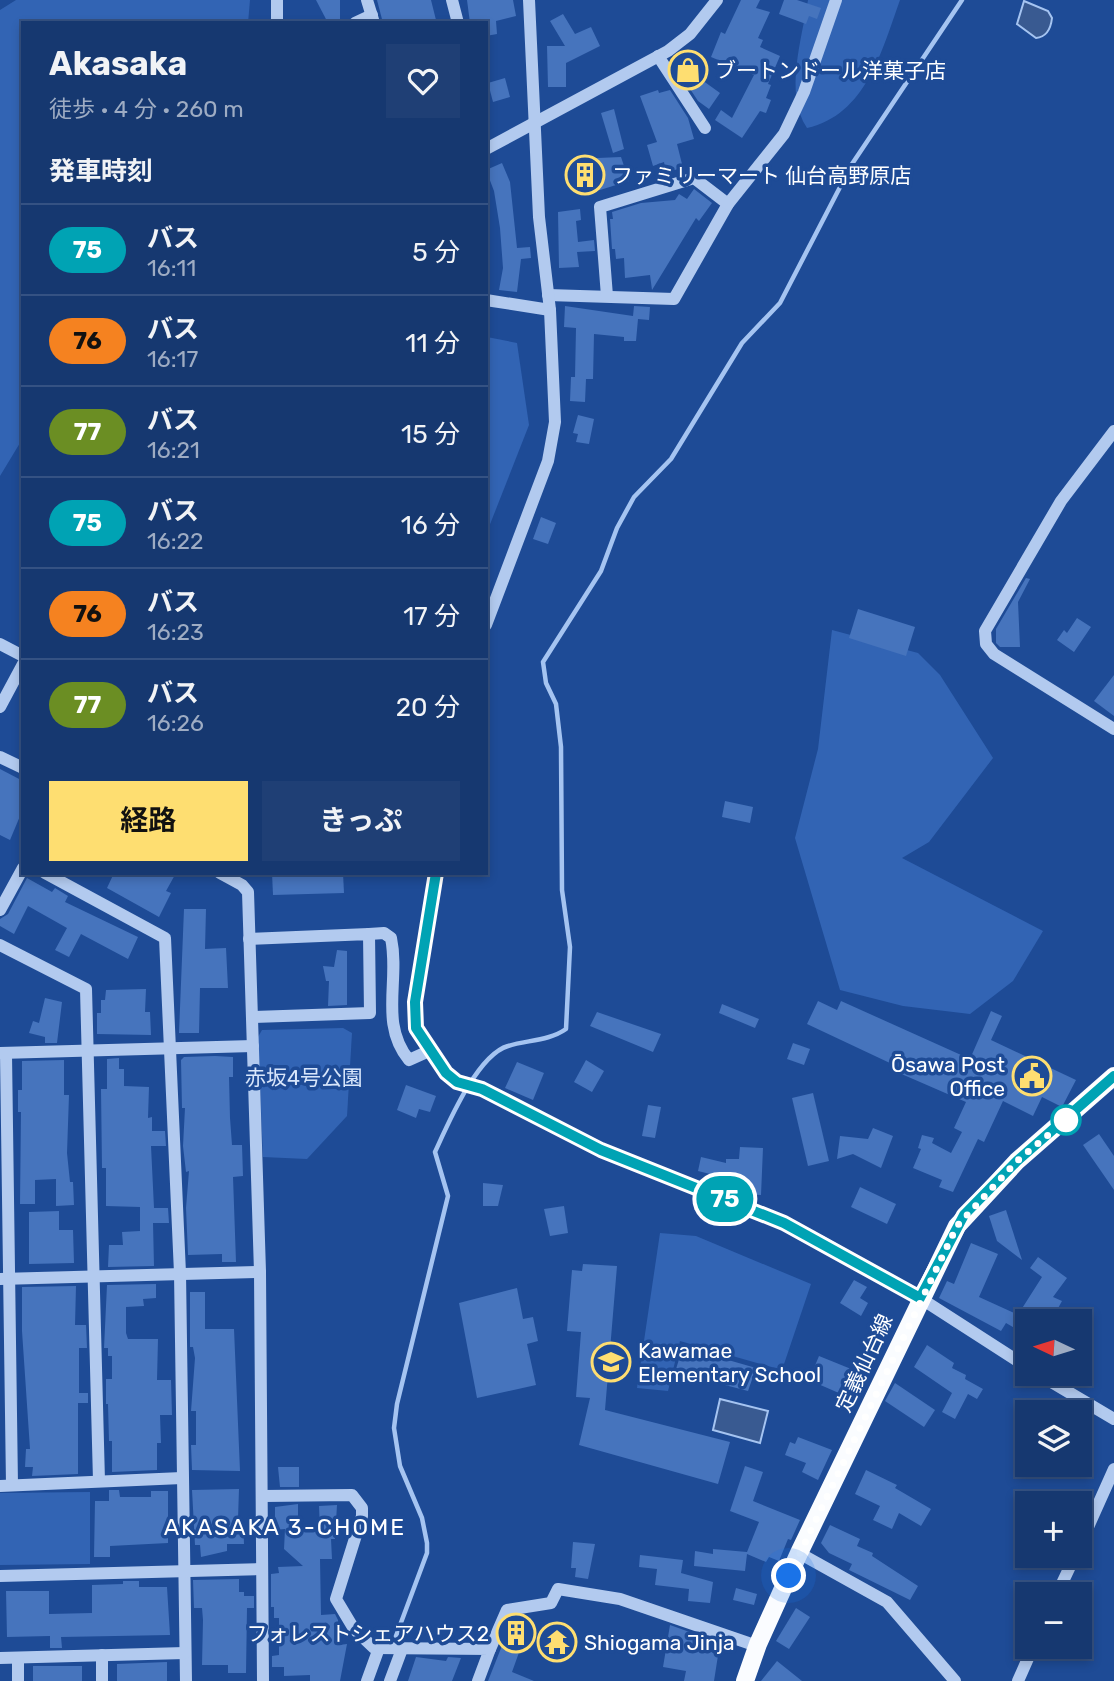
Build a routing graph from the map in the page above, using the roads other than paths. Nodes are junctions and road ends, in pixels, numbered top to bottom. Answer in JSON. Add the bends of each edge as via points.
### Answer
{"nodes":[{"id":1,"x":277,"y":0,"type":"edge"},
{"id":2,"x":367,"y":0,"type":"edge"},
{"id":3,"x":452,"y":0,"type":"edge"},
{"id":4,"x":529,"y":0,"type":"edge"},
{"id":5,"x":717,"y":0,"type":"edge"},
{"id":6,"x":836,"y":0,"type":"edge"},
{"id":7,"x":373,"y":19,"type":"edge"},
{"id":8,"x":277,"y":21,"type":"edge"},
{"id":9,"x":457,"y":21,"type":"edge"},
{"id":10,"x":658,"y":56,"type":"junction"},
{"id":11,"x":535,"y":125,"type":"junction"},
{"id":12,"x":705,"y":128,"type":"dead end"},
{"id":13,"x":488,"y":148,"type":"edge"},
{"id":14,"x":728,"y":204,"type":"junction"},
{"id":15,"x":548,"y":295,"type":"junction"},
{"id":16,"x":607,"y":296,"type":"junction"},
{"id":17,"x":488,"y":300,"type":"edge"},
{"id":18,"x":550,"y":310,"type":"junction"},
{"id":19,"x":1114,"y":430,"type":"edge"},
{"id":20,"x":488,"y":620,"type":"edge"},
{"id":21,"x":0,"y":644,"type":"edge"},
{"id":22,"x":21,"y":655,"type":"edge"},
{"id":23,"x":21,"y":668,"type":"edge"},
{"id":24,"x":0,"y":707,"type":"edge"},
{"id":25,"x":1114,"y":729,"type":"edge"},
{"id":26,"x":0,"y":757,"type":"edge"},
{"id":27,"x":21,"y":767,"type":"edge"},
{"id":28,"x":21,"y":872,"type":"edge"},
{"id":29,"x":49,"y":875,"type":"edge"},
{"id":30,"x":224,"y":875,"type":"edge"},
{"id":31,"x":436,"y":875,"type":"edge"},
{"id":32,"x":0,"y":910,"type":"edge"},
{"id":33,"x":369,"y":934,"type":"junction"},
{"id":34,"x":249,"y":939,"type":"junction"},
{"id":35,"x":0,"y":945,"type":"edge"},
{"id":36,"x":252,"y":1017,"type":"junction"},
{"id":37,"x":253,"y":1046,"type":"junction"},
{"id":38,"x":171,"y":1049,"type":"junction"},
{"id":39,"x":88,"y":1051,"type":"junction"},
{"id":40,"x":429,"y":1051,"type":"junction"},
{"id":41,"x":3,"y":1054,"type":"edge"},
{"id":42,"x":1114,"y":1076,"type":"edge"},
{"id":43,"x":260,"y":1272,"type":"junction"},
{"id":44,"x":180,"y":1273,"type":"junction"},
{"id":45,"x":94,"y":1276,"type":"junction"},
{"id":46,"x":5,"y":1279,"type":"edge"},
{"id":47,"x":920,"y":1298,"type":"junction"},
{"id":48,"x":1015,"y":1359,"type":"edge"},
{"id":49,"x":1058,"y":1386,"type":"edge"},
{"id":50,"x":1114,"y":1419,"type":"edge"},
{"id":51,"x":1114,"y":1469,"type":"edge"},
{"id":52,"x":181,"y":1478,"type":"junction"},
{"id":53,"x":99,"y":1481,"type":"junction"},
{"id":54,"x":6,"y":1485,"type":"edge"},
{"id":55,"x":263,"y":1496,"type":"junction"},
{"id":56,"x":1092,"y":1518,"type":"edge"},
{"id":57,"x":799,"y":1553,"type":"junction"},
{"id":58,"x":262,"y":1569,"type":"junction"},
{"id":59,"x":185,"y":1572,"type":"junction"},
{"id":60,"x":0,"y":1576,"type":"edge"},
{"id":61,"x":757,"y":1646,"type":"junction"},
{"id":62,"x":379,"y":1648,"type":"junction"},
{"id":63,"x":402,"y":1648,"type":"junction"},
{"id":64,"x":490,"y":1649,"type":"junction"},
{"id":65,"x":185,"y":1653,"type":"junction"},
{"id":66,"x":102,"y":1655,"type":"junction"},
{"id":67,"x":0,"y":1658,"type":"edge"},
{"id":68,"x":18,"y":1658,"type":"junction"},
{"id":69,"x":1028,"y":1659,"type":"edge"},
{"id":70,"x":18,"y":1681,"type":"edge"},
{"id":71,"x":102,"y":1681,"type":"edge"},
{"id":72,"x":186,"y":1681,"type":"edge"},
{"id":73,"x":263,"y":1681,"type":"edge"},
{"id":74,"x":367,"y":1681,"type":"edge"},
{"id":75,"x":390,"y":1681,"type":"edge"},
{"id":76,"x":478,"y":1681,"type":"edge"},
{"id":77,"x":745,"y":1681,"type":"edge"},
{"id":78,"x":955,"y":1681,"type":"edge"},
{"id":79,"x":1018,"y":1681,"type":"edge"}],
"edges":[{"from":1,"to":8,"type":"street"},
{"from":2,"to":7,"type":"street"},
{"from":3,"to":9,"type":"street"},
{"from":4,"to":11,"type":"street"},
{"from":5,"to":10,"type":"street","via":[[690,34]]},
{"from":6,"to":14,"type":"street","via":[[784,134]]},
{"from":10,"to":11,"type":"street"},
{"from":10,"to":12,"type":"street"},
{"from":11,"to":13,"type":"street"},
{"from":11,"to":15,"type":"street"},
{"from":14,"to":16,"type":"street","via":[[674,299]]},
{"from":14,"to":16,"type":"street","via":[[694,178],[600,207]]},
{"from":15,"to":16,"type":"street"},
{"from":15,"to":18,"type":"street"},
{"from":17,"to":18,"type":"street"},
{"from":18,"to":20,"type":"street","via":[[555,422],[548,461]]},
{"from":19,"to":25,"type":"street","via":[[1061,501],[985,631],[986,644],[994,654]]},
{"from":21,"to":22,"type":"street"},
{"from":23,"to":24,"type":"street"},
{"from":26,"to":27,"type":"street"},
{"from":28,"to":32,"type":"street"},
{"from":29,"to":38,"type":"street","via":[[165,938]]},
{"from":30,"to":34,"type":"street","via":[[248,892]]},
{"from":31,"to":40,"type":"street","via":[[415,1002],[416,1028]]},
{"from":33,"to":34,"type":"street"},
{"from":33,"to":36,"type":"street","via":[[370,1013]]},
{"from":33,"to":40,"type":"street","via":[[391,937],[397,1044],[409,1060]]},
{"from":34,"to":36,"type":"street"},
{"from":35,"to":39,"type":"street","via":[[86,989]]},
{"from":36,"to":37,"type":"street"},
{"from":37,"to":38,"type":"street"},
{"from":37,"to":43,"type":"street"},
{"from":38,"to":39,"type":"street"},
{"from":38,"to":44,"type":"street"},
{"from":39,"to":41,"type":"street"},
{"from":39,"to":45,"type":"street"},
{"from":40,"to":47,"type":"street","via":[[457,1082],[482,1089],[618,1157],[784,1223]]},
{"from":41,"to":46,"type":"street"},
{"from":42,"to":47,"type":"main road","name":"定義仙台線","via":[[1017,1161],[964,1215]]},
{"from":43,"to":44,"type":"street"},
{"from":43,"to":55,"type":"street"},
{"from":44,"to":45,"type":"street"},
{"from":44,"to":52,"type":"street"},
{"from":45,"to":46,"type":"street"},
{"from":45,"to":53,"type":"street"},
{"from":46,"to":54,"type":"street"},
{"from":47,"to":48,"type":"street"},
{"from":47,"to":57,"type":"main road","name":"定義仙台線"},
{"from":49,"to":50,"type":"street"},
{"from":51,"to":56,"type":"street"},
{"from":52,"to":53,"type":"street"},
{"from":52,"to":59,"type":"street"},
{"from":53,"to":54,"type":"street"},
{"from":55,"to":58,"type":"street"},
{"from":55,"to":62,"type":"street","via":[[352,1495],[362,1508],[336,1599],[354,1629]]},
{"from":57,"to":61,"type":"main road","name":"定義仙台線"},
{"from":57,"to":78,"type":"street","via":[[887,1602]]},
{"from":58,"to":59,"type":"street"},
{"from":58,"to":73,"type":"street"},
{"from":59,"to":60,"type":"street"},
{"from":59,"to":65,"type":"street"},
{"from":61,"to":64,"type":"street","via":[[620,1599],[558,1590],[551,1603],[507,1609]]},
{"from":61,"to":77,"type":"main road","name":"定義仙台線"},
{"from":62,"to":63,"type":"street"},
{"from":62,"to":74,"type":"street"},
{"from":63,"to":64,"type":"street"},
{"from":63,"to":75,"type":"street"},
{"from":64,"to":76,"type":"street"},
{"from":65,"to":66,"type":"street"},
{"from":65,"to":72,"type":"street"},
{"from":66,"to":68,"type":"street"},
{"from":66,"to":71,"type":"street"},
{"from":67,"to":68,"type":"street"},
{"from":68,"to":70,"type":"street"},
{"from":69,"to":79,"type":"street"}]}
